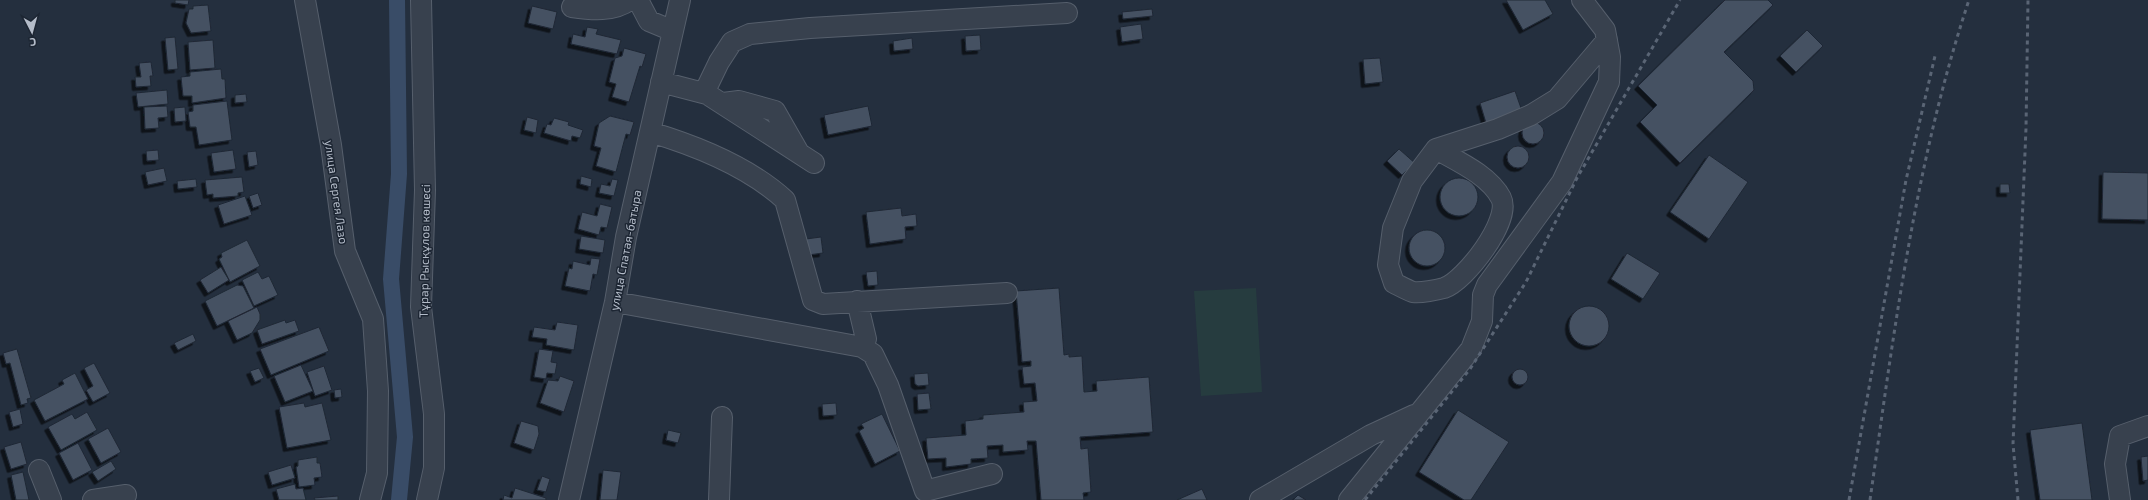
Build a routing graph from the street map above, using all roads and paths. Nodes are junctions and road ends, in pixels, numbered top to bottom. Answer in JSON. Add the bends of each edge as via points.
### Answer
{"nodes":[{"id":1,"x":305,"y":0,"type":"edge"},
{"id":2,"x":421,"y":0,"type":"edge"},
{"id":3,"x":630,"y":0,"type":"edge"},
{"id":4,"x":638,"y":0,"type":"edge"},
{"id":5,"x":680,"y":0,"type":"edge"},
{"id":6,"x":1582,"y":0,"type":"edge"},
{"id":7,"x":572,"y":7,"type":"dead end"},
{"id":8,"x":1067,"y":13,"type":"dead end"},
{"id":9,"x":672,"y":31,"type":"junction"},
{"id":10,"x":1607,"y":40,"type":"junction"},
{"id":11,"x":661,"y":82,"type":"junction"},
{"id":12,"x":704,"y":93,"type":"junction"},
{"id":13,"x":650,"y":132,"type":"junction"},
{"id":14,"x":1436,"y":149,"type":"junction"},
{"id":15,"x":806,"y":158,"type":"dead end"},
{"id":16,"x":1007,"y":293,"type":"dead end"},
{"id":17,"x":857,"y":301,"type":"junction"},
{"id":18,"x":615,"y":302,"type":"junction"},
{"id":19,"x":862,"y":347,"type":"junction"},
{"id":20,"x":1419,"y":412,"type":"junction"},
{"id":21,"x":722,"y":417,"type":"dead end"},
{"id":22,"x":2148,"y":426,"type":"edge"},
{"id":23,"x":39,"y":470,"type":"dead end"},
{"id":24,"x":992,"y":474,"type":"dead end"},
{"id":25,"x":126,"y":495,"type":"dead end"},
{"id":26,"x":51,"y":500,"type":"edge"},
{"id":27,"x":93,"y":500,"type":"edge"},
{"id":28,"x":370,"y":500,"type":"edge"},
{"id":29,"x":427,"y":500,"type":"edge"},
{"id":30,"x":569,"y":500,"type":"edge"},
{"id":31,"x":719,"y":500,"type":"edge"},
{"id":32,"x":1260,"y":500,"type":"edge"},
{"id":33,"x":1349,"y":500,"type":"edge"},
{"id":34,"x":2120,"y":500,"type":"edge"}],
"edges":[{"from":1,"to":28,"type":"street","name":"улица Сергея Лазо","via":[[331,145],[345,251],[373,319],[378,391],[377,473]]},
{"from":2,"to":29,"type":"street","name":"Тұрар Рысқұлов көшесі","via":[[425,190],[420,307],[434,414],[434,468]]},
{"from":3,"to":7,"type":"street","via":[[622,6],[597,10]]},
{"from":4,"to":9,"type":"street","via":[[649,21]]},
{"from":5,"to":9,"type":"street","name":"улица Спатая-батыра"},
{"from":6,"to":10,"type":"street","via":[[1605,30]]},
{"from":8,"to":12,"type":"street","via":[[810,28],[750,34],[732,42]]},
{"from":9,"to":11,"type":"street","name":"улица Спатая-батыра"},
{"from":10,"to":14,"type":"street","via":[[1557,99],[1531,115],[1505,126]]},
{"from":10,"to":20,"type":"street","via":[[1610,57],[1609,82],[1562,182],[1487,284],[1482,295],[1482,321],[1471,349]]},
{"from":11,"to":12,"type":"street"},
{"from":11,"to":13,"type":"street","name":"улица Спатая-батыра"},
{"from":12,"to":15,"type":"street"},
{"from":13,"to":17,"type":"street","via":[[706,151],[772,189],[785,200],[813,300],[822,304]]},
{"from":13,"to":18,"type":"street","name":"улица Спатая-батыра","via":[[626,237]]},
{"from":14,"to":14,"type":"street","via":[[1412,181],[1393,228],[1388,265],[1394,283],[1414,292],[1444,288],[1466,273],[1489,241],[1502,217],[1502,199],[1494,188],[1478,174]]},
{"from":16,"to":17,"type":"street"},
{"from":17,"to":19,"type":"street","via":[[866,339]]},
{"from":18,"to":19,"type":"street"},
{"from":18,"to":30,"type":"street","name":"улица Спатая-батыра"},
{"from":19,"to":24,"type":"street","via":[[873,354],[888,385],[925,491]]},
{"from":20,"to":32,"type":"street","via":[[1371,436]]},
{"from":20,"to":33,"type":"street"},
{"from":21,"to":31,"type":"street"},
{"from":22,"to":34,"type":"street","via":[[2120,436],[2115,464]]},
{"from":23,"to":26,"type":"street"},
{"from":25,"to":27,"type":"street"}]}
